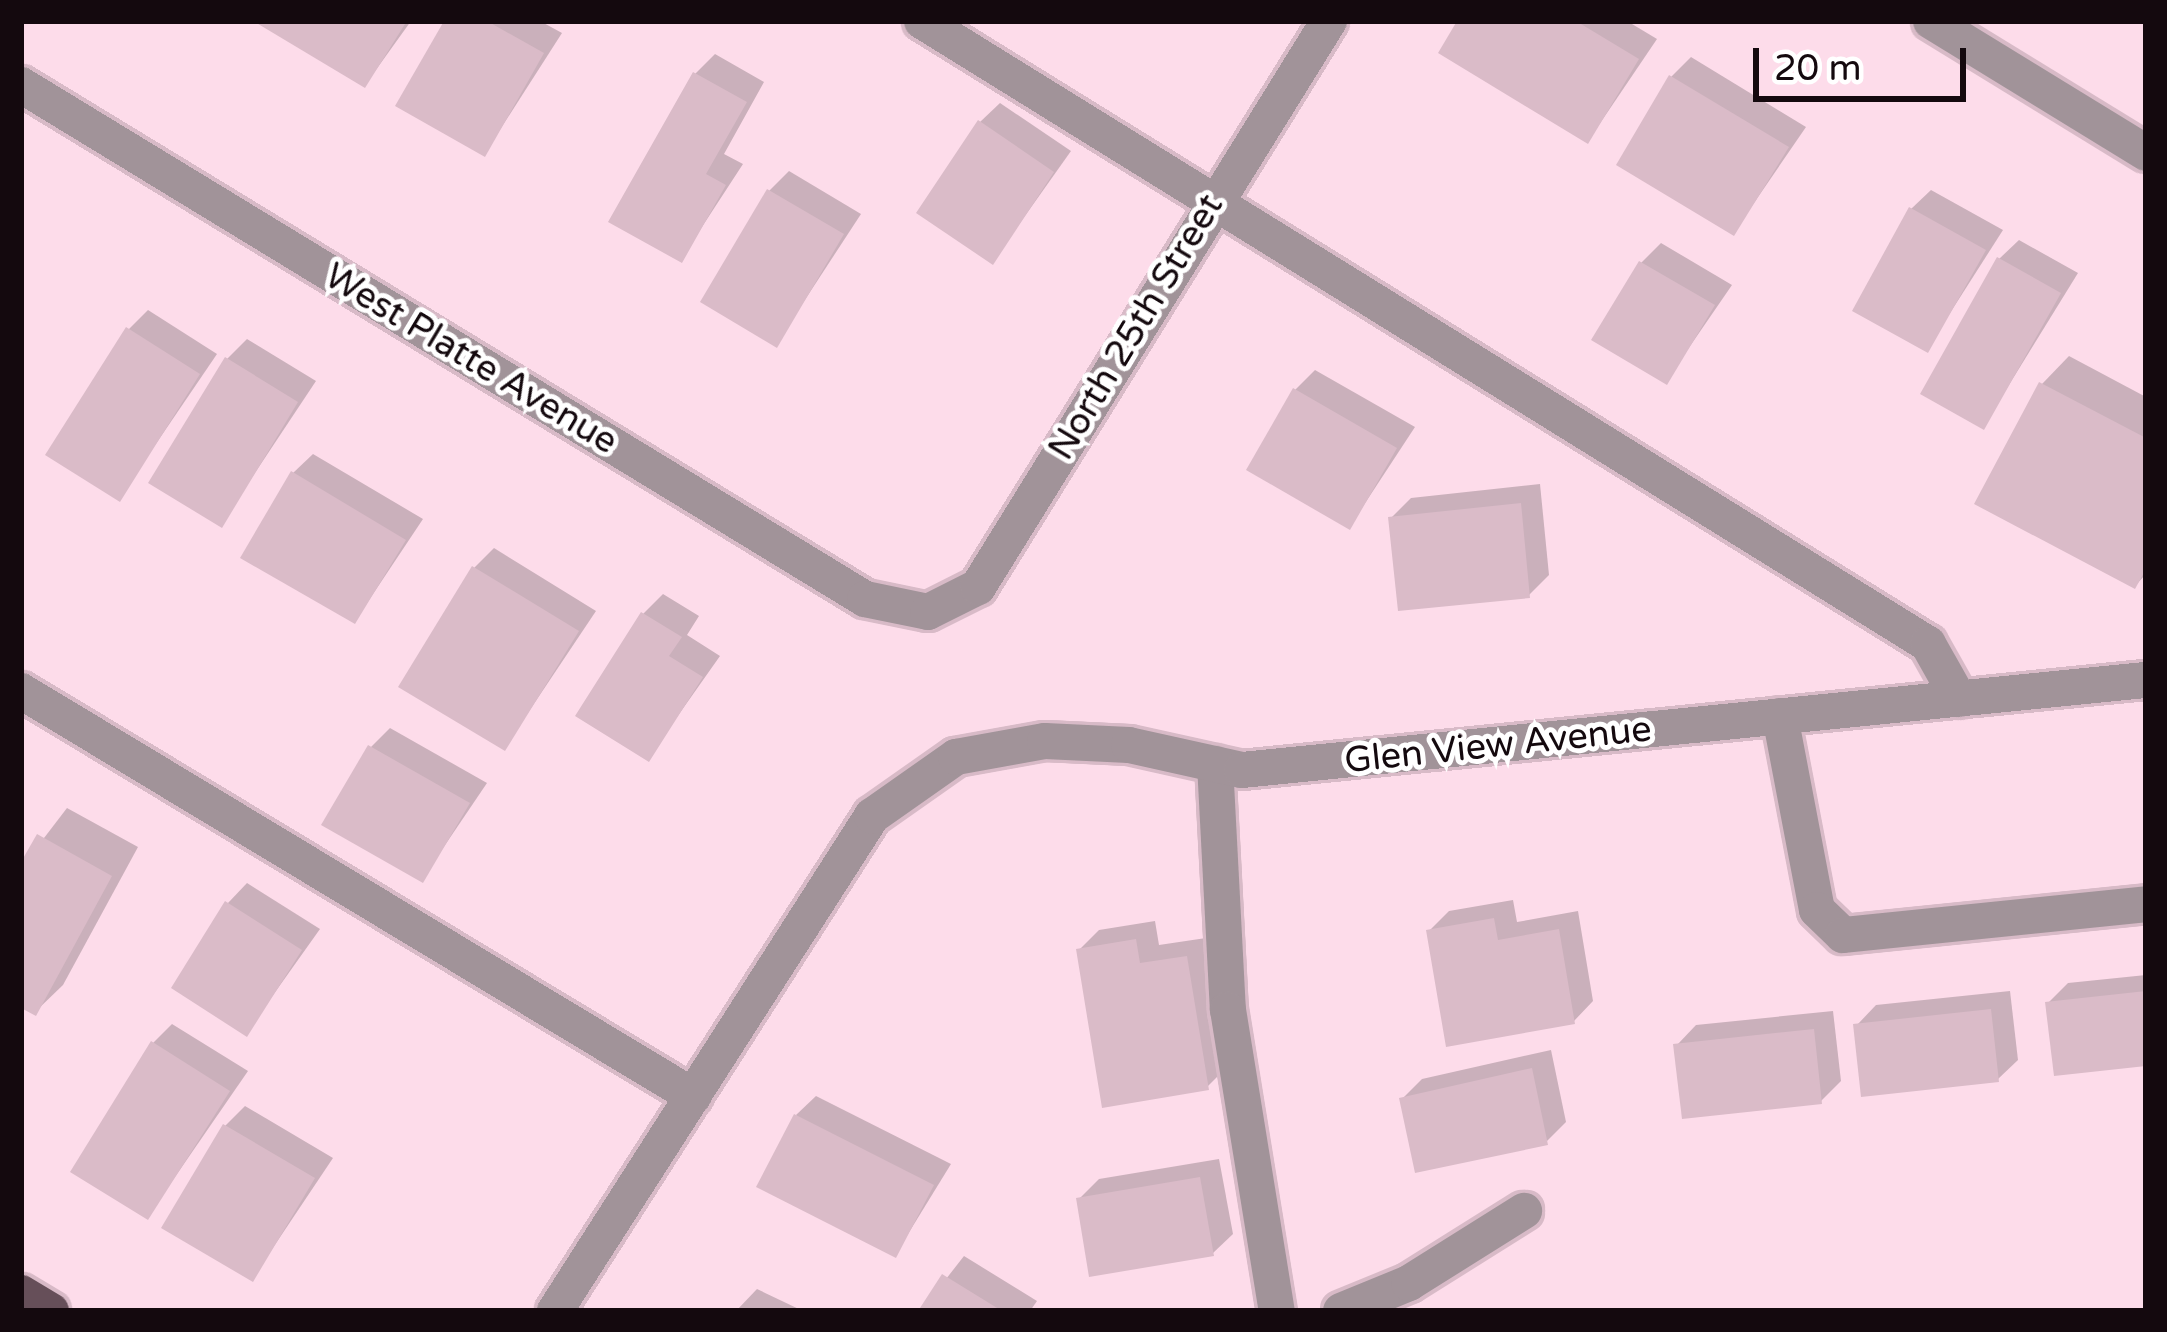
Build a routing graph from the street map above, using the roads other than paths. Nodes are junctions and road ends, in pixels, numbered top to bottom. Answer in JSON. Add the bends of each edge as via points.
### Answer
{"nodes":[{"id":1,"x":922,"y":21,"type":"edge"},
{"id":2,"x":1329,"y":21,"type":"edge"},
{"id":3,"x":1931,"y":21,"type":"edge"},
{"id":4,"x":21,"y":85,"type":"edge"},
{"id":5,"x":2146,"y":153,"type":"edge"},
{"id":6,"x":1214,"y":199,"type":"junction"},
{"id":7,"x":928,"y":612,"type":"joint"},
{"id":8,"x":2146,"y":680,"type":"edge"},
{"id":9,"x":21,"y":691,"type":"edge"},
{"id":10,"x":1959,"y":699,"type":"junction"},
{"id":11,"x":1780,"y":716,"type":"junction"},
{"id":12,"x":1215,"y":764,"type":"junction"},
{"id":13,"x":2146,"y":904,"type":"edge"},
{"id":14,"x":693,"y":1096,"type":"junction"},
{"id":15,"x":1524,"y":1211,"type":"dead end"},
{"id":16,"x":21,"y":1293,"type":"edge"},
{"id":17,"x":51,"y":1311,"type":"edge"},
{"id":18,"x":555,"y":1311,"type":"edge"},
{"id":19,"x":1277,"y":1311,"type":"edge"},
{"id":20,"x":1341,"y":1311,"type":"edge"}],
"edges":[{"from":1,"to":6,"type":"street"},
{"from":2,"to":6,"type":"street","name":"North 25th Street"},
{"from":3,"to":5,"type":"street"},
{"from":4,"to":7,"type":"street","name":"West Platte Avenue","via":[[866,598]]},
{"from":6,"to":7,"type":"street","name":"North 25th Street","via":[[979,587]]},
{"from":6,"to":10,"type":"street","via":[[1928,644]]},
{"from":8,"to":10,"type":"street","name":"Glen View Avenue"},
{"from":9,"to":14,"type":"street"},
{"from":10,"to":11,"type":"street","name":"Glen View Avenue"},
{"from":11,"to":12,"type":"street","name":"Glen View Avenue","via":[[1242,770]]},
{"from":11,"to":13,"type":"street","via":[[1817,910],[1843,935]]},
{"from":12,"to":14,"type":"street","name":"Glen View Avenue","via":[[1045,741],[956,757],[872,816]]},
{"from":12,"to":19,"type":"street","via":[[1228,1010]]},
{"from":14,"to":18,"type":"street"},
{"from":15,"to":20,"type":"street","via":[[1409,1283]]},
{"from":16,"to":17,"type":"main road"}]}
